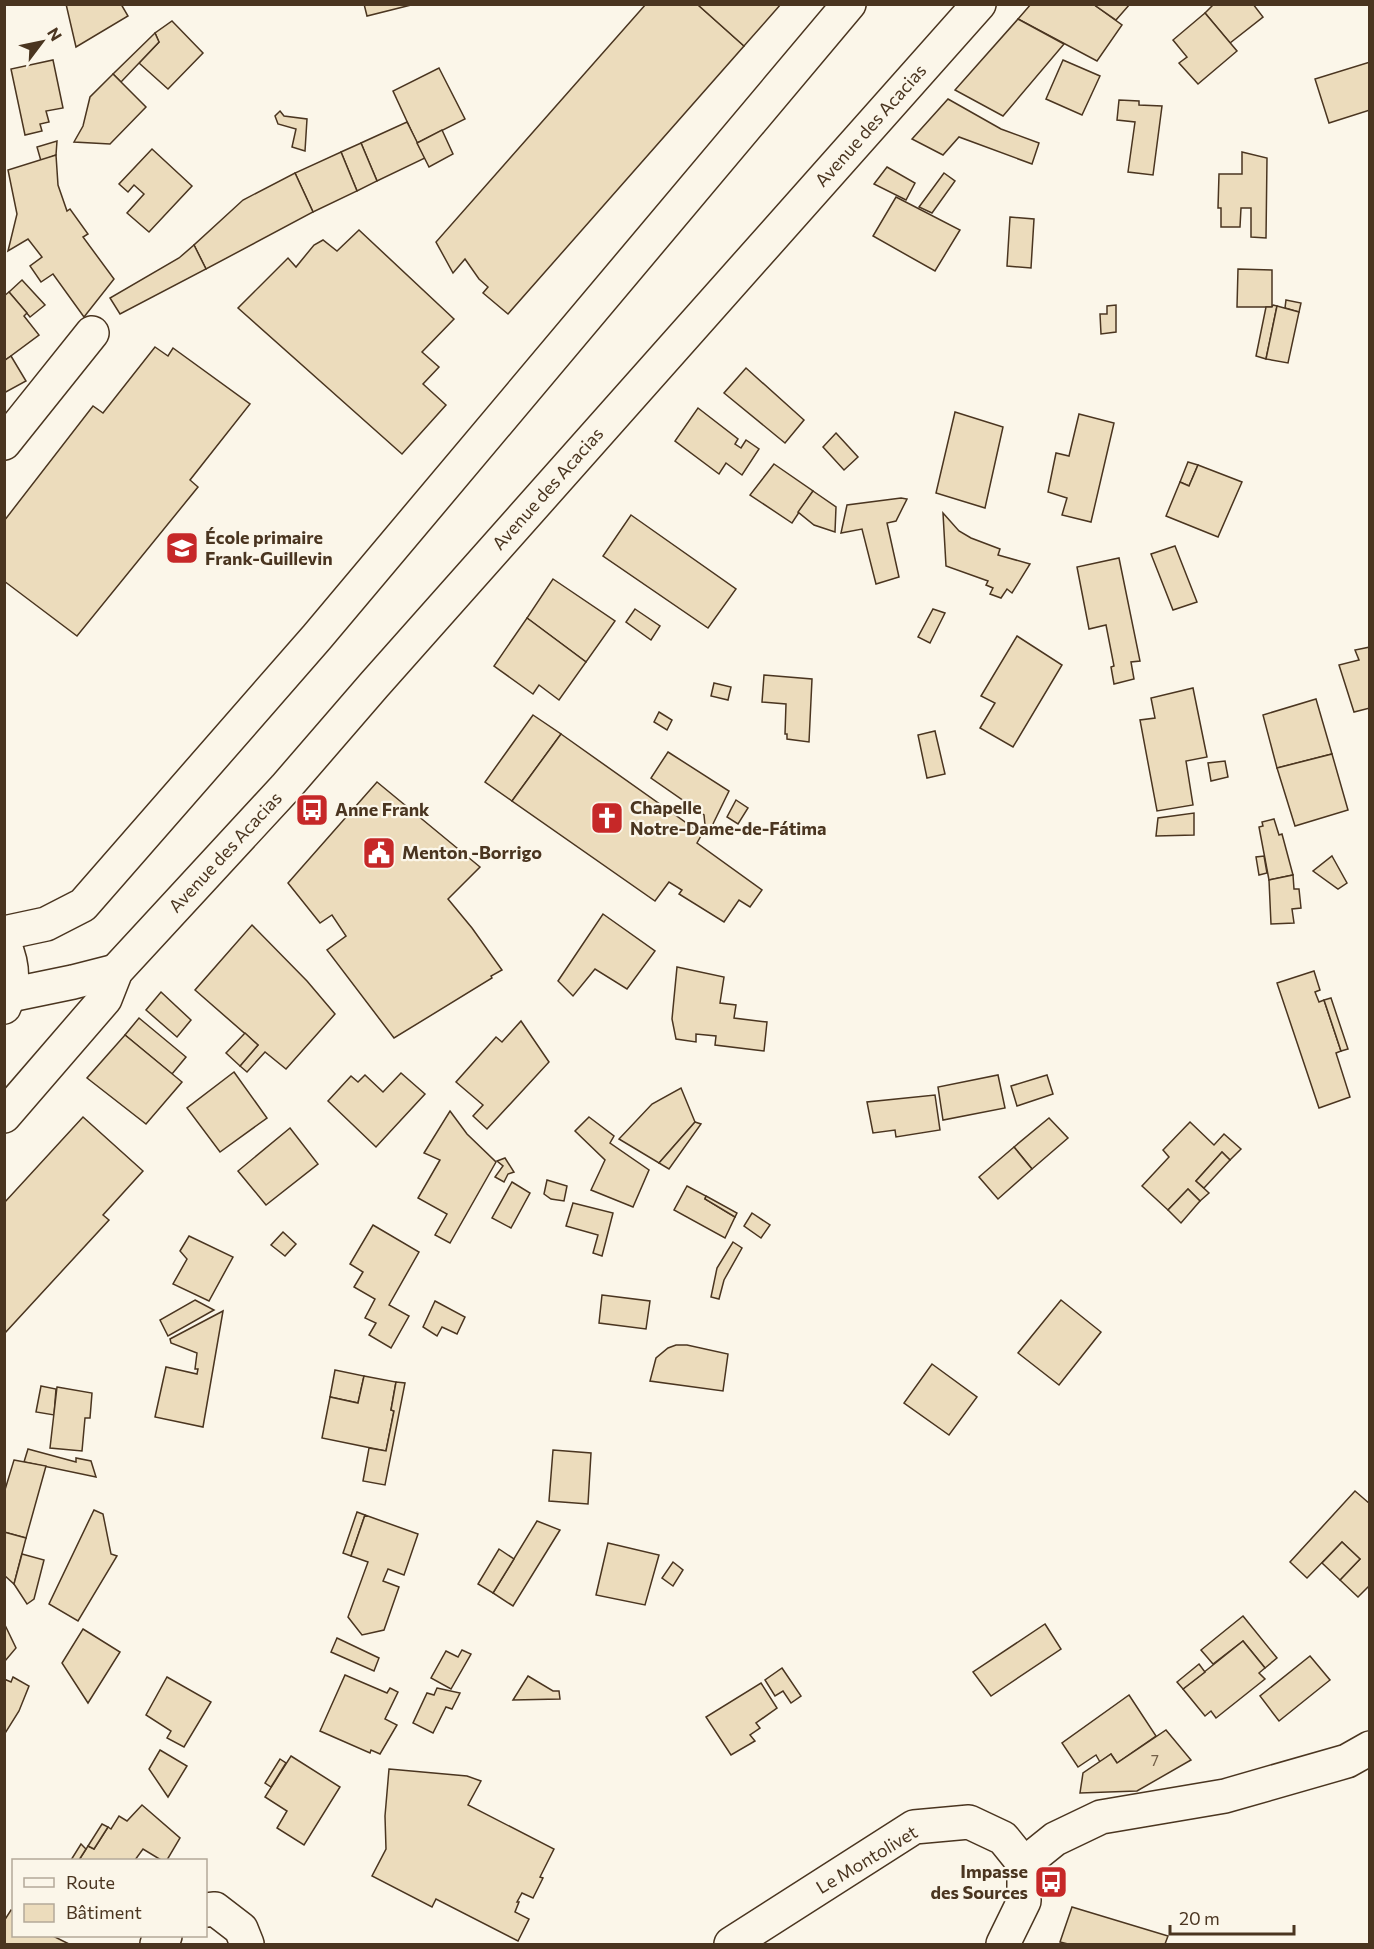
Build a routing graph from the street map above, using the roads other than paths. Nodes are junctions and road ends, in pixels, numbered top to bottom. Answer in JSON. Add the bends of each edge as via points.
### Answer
{"nodes":[{"id":1,"x":849,"y":4,"type":"edge"},
{"id":2,"x":979,"y":4,"type":"edge"},
{"id":3,"x":92,"y":333,"type":"dead end"},
{"id":4,"x":4,"y":443,"type":"edge"},
{"id":5,"x":4,"y":933,"type":"edge"},
{"id":6,"x":4,"y":944,"type":"edge"},
{"id":7,"x":116,"y":971,"type":"junction"},
{"id":8,"x":7,"y":1001,"type":"edge"},
{"id":9,"x":4,"y":1116,"type":"edge"},
{"id":10,"x":1370,"y":1748,"type":"edge"},
{"id":11,"x":1024,"y":1864,"type":"junction"},
{"id":12,"x":207,"y":1910,"type":"edge"},
{"id":13,"x":247,"y":1944,"type":"edge"},
{"id":14,"x":731,"y":1944,"type":"edge"},
{"id":15,"x":1003,"y":1944,"type":"edge"}],
"edges":[{"from":1,"to":5,"type":"street","via":[[309,646],[82,905],[46,924]]},
{"from":2,"to":7,"type":"street","name":"Avenue des Acacias","via":[[285,788]]},
{"from":3,"to":4,"type":"street"},
{"from":6,"to":8,"type":"street","via":[[13,974]]},
{"from":7,"to":8,"type":"street"},
{"from":7,"to":9,"type":"street","name":"Avenue des Acacias","via":[[105,999]]},
{"from":10,"to":11,"type":"street","via":[[1347,1761],[1225,1796],[1101,1817],[1055,1839]]},
{"from":11,"to":14,"type":"street","name":"Le Montolivet","via":[[1003,1838],[969,1822],[914,1827]]},
{"from":11,"to":15,"type":"street","via":[[1024,1901]]},
{"from":12,"to":13,"type":"street","via":[[215,1910],[242,1929]]}]}
